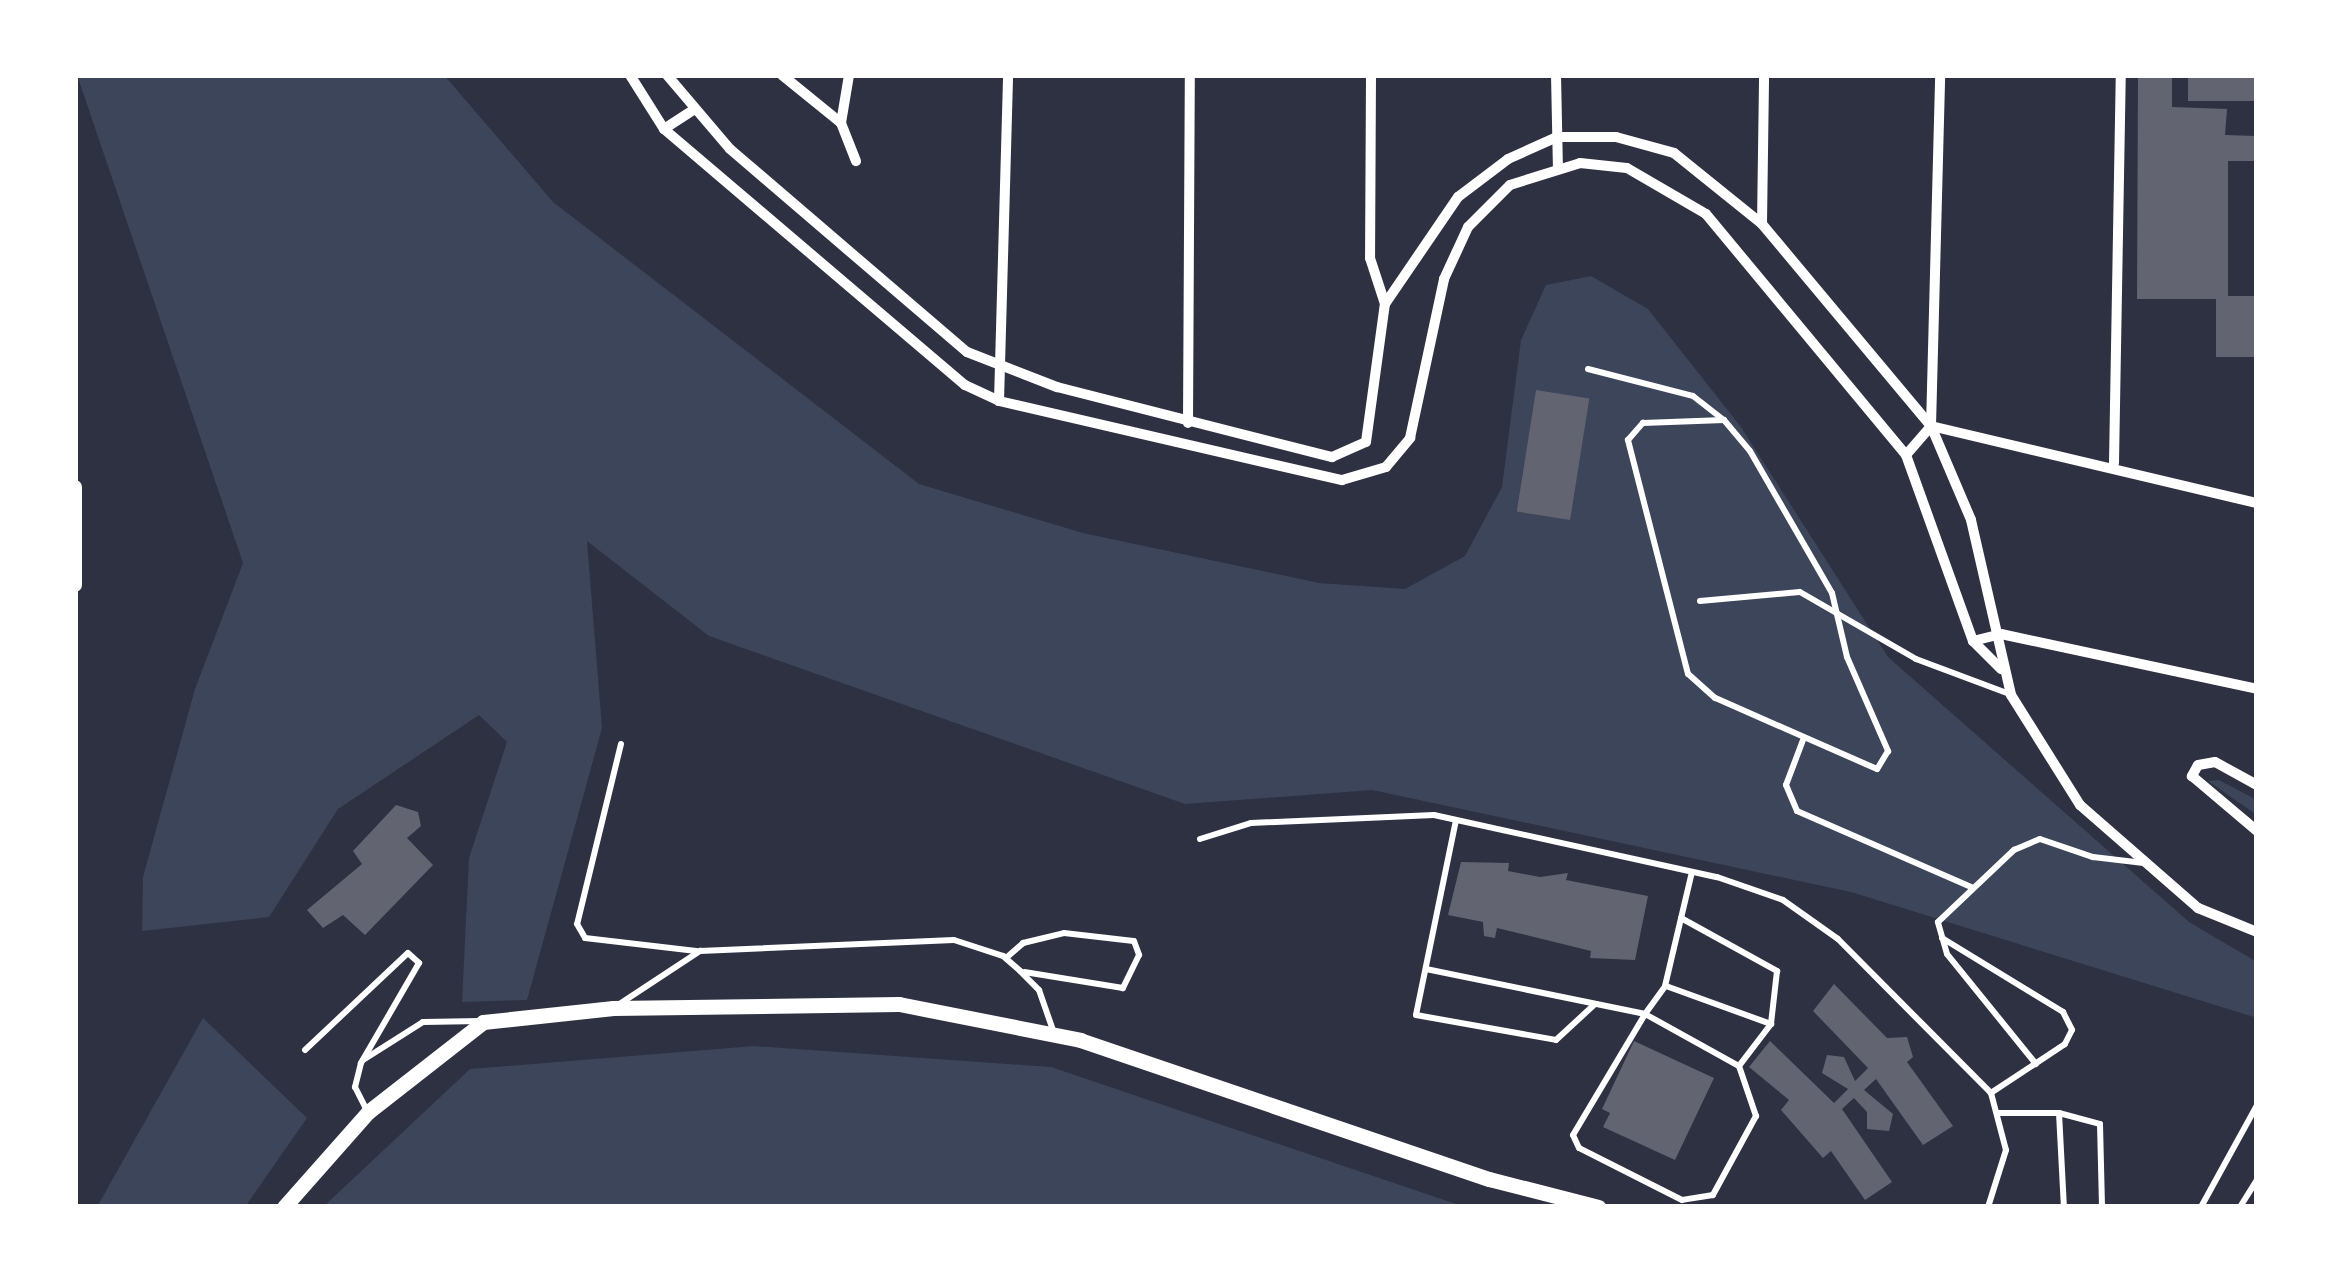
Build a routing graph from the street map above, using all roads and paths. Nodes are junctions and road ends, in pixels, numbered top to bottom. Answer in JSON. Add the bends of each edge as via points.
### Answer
{"nodes":[{"id":1,"x":630,"y":75,"type":"edge"},
{"id":2,"x":668,"y":75,"type":"edge"},
{"id":3,"x":782,"y":75,"type":"edge"},
{"id":4,"x":848,"y":75,"type":"edge"},
{"id":5,"x":1008,"y":75,"type":"edge"},
{"id":6,"x":1190,"y":75,"type":"edge"},
{"id":7,"x":1371,"y":75,"type":"edge"},
{"id":8,"x":1556,"y":75,"type":"edge"},
{"id":9,"x":1764,"y":75,"type":"edge"},
{"id":10,"x":1940,"y":75,"type":"edge"},
{"id":11,"x":2121,"y":75,"type":"edge"},
{"id":12,"x":692,"y":111,"type":"junction"},
{"id":13,"x":841,"y":123,"type":"junction"},
{"id":14,"x":664,"y":129,"type":"junction"},
{"id":15,"x":1557,"y":136,"type":"junction"},
{"id":16,"x":856,"y":161,"type":"dead end"},
{"id":17,"x":1558,"y":168,"type":"junction"},
{"id":18,"x":1762,"y":224,"type":"junction"},
{"id":19,"x":1385,"y":304,"type":"junction"},
{"id":20,"x":1000,"y":369,"type":"junction"},
{"id":21,"x":1588,"y":369,"type":"dead end"},
{"id":22,"x":999,"y":400,"type":"junction"},
{"id":23,"x":1724,"y":419,"type":"junction"},
{"id":24,"x":1188,"y":423,"type":"junction"},
{"id":25,"x":1931,"y":426,"type":"junction"},
{"id":26,"x":1906,"y":455,"type":"junction"},
{"id":27,"x":2114,"y":463,"type":"junction"},
{"id":28,"x":75,"y":487,"type":"edge"},
{"id":29,"x":2257,"y":503,"type":"edge"},
{"id":30,"x":75,"y":585,"type":"edge"},
{"id":31,"x":1700,"y":602,"type":"dead end"},
{"id":32,"x":1837,"y":614,"type":"junction"},
{"id":33,"x":2001,"y":634,"type":"junction"},
{"id":34,"x":1973,"y":640,"type":"junction"},
{"id":35,"x":2001,"y":669,"type":"junction"},
{"id":36,"x":2257,"y":689,"type":"edge"},
{"id":37,"x":2011,"y":694,"type":"junction"},
{"id":38,"x":1804,"y":739,"type":"junction"},
{"id":39,"x":621,"y":743,"type":"dead end"},
{"id":40,"x":2257,"y":785,"type":"edge"},
{"id":41,"x":1456,"y":820,"type":"junction"},
{"id":42,"x":2257,"y":831,"type":"edge"},
{"id":43,"x":1201,"y":839,"type":"dead end"},
{"id":44,"x":2146,"y":863,"type":"junction"},
{"id":45,"x":1692,"y":872,"type":"junction"},
{"id":46,"x":1971,"y":887,"type":"junction"},
{"id":47,"x":1681,"y":919,"type":"junction"},
{"id":48,"x":2257,"y":932,"type":"edge"},
{"id":49,"x":1938,"y":935,"type":"junction"},
{"id":50,"x":700,"y":951,"type":"junction"},
{"id":51,"x":1006,"y":958,"type":"junction"},
{"id":52,"x":1426,"y":969,"type":"junction"},
{"id":53,"x":1020,"y":971,"type":"junction"},
{"id":54,"x":1665,"y":986,"type":"junction"},
{"id":55,"x":1595,"y":1004,"type":"junction"},
{"id":56,"x":613,"y":1008,"type":"junction"},
{"id":57,"x":1645,"y":1014,"type":"junction"},
{"id":58,"x":483,"y":1022,"type":"junction"},
{"id":59,"x":1771,"y":1024,"type":"junction"},
{"id":60,"x":1054,"y":1033,"type":"junction"},
{"id":61,"x":304,"y":1050,"type":"dead end"},
{"id":62,"x":361,"y":1063,"type":"junction"},
{"id":63,"x":2036,"y":1064,"type":"junction"},
{"id":64,"x":1739,"y":1066,"type":"junction"},
{"id":65,"x":1991,"y":1093,"type":"junction"},
{"id":66,"x":2257,"y":1105,"type":"edge"},
{"id":67,"x":368,"y":1112,"type":"junction"},
{"id":68,"x":1999,"y":1113,"type":"junction"},
{"id":69,"x":2059,"y":1113,"type":"junction"},
{"id":70,"x":2257,"y":1180,"type":"edge"},
{"id":71,"x":284,"y":1207,"type":"edge"},
{"id":72,"x":1598,"y":1207,"type":"edge"},
{"id":73,"x":1988,"y":1207,"type":"edge"},
{"id":74,"x":2064,"y":1207,"type":"edge"},
{"id":75,"x":2102,"y":1207,"type":"edge"},
{"id":76,"x":2201,"y":1207,"type":"edge"},
{"id":77,"x":2240,"y":1207,"type":"edge"}],
"edges":[{"from":1,"to":14,"type":"street"},
{"from":2,"to":12,"type":"street"},
{"from":3,"to":13,"type":"street"},
{"from":4,"to":13,"type":"street"},
{"from":5,"to":20,"type":"street"},
{"from":6,"to":24,"type":"street"},
{"from":7,"to":19,"type":"street","via":[[1370,258]]},
{"from":8,"to":15,"type":"street"},
{"from":9,"to":18,"type":"street"},
{"from":10,"to":25,"type":"street"},
{"from":11,"to":27,"type":"street"},
{"from":12,"to":14,"type":"street"},
{"from":12,"to":20,"type":"street","via":[[967,352]]},
{"from":13,"to":16,"type":"street"},
{"from":14,"to":22,"type":"street","via":[[964,385]]},
{"from":15,"to":17,"type":"street"},
{"from":15,"to":18,"type":"street","via":[[1616,137],[1674,153]]},
{"from":15,"to":19,"type":"street","via":[[1508,159],[1458,197]]},
{"from":17,"to":22,"type":"street","via":[[1510,185],[1468,227],[1444,279],[1410,438],[1369,474],[1342,480]]},
{"from":17,"to":26,"type":"street","via":[[1627,168],[1706,214]]},
{"from":18,"to":25,"type":"street"},
{"from":19,"to":24,"type":"street","via":[[1375,417],[1354,452],[1332,457]]},
{"from":20,"to":22,"type":"street"},
{"from":20,"to":24,"type":"street"},
{"from":21,"to":23,"type":"lane","via":[[1693,396]]},
{"from":23,"to":32,"type":"lane"},
{"from":23,"to":38,"type":"lane","via":[[1643,423],[1628,440],[1677,644],[1688,674],[1715,698]]},
{"from":25,"to":26,"type":"street"},
{"from":25,"to":27,"type":"street"},
{"from":25,"to":33,"type":"street","via":[[1971,520]]},
{"from":26,"to":34,"type":"street"},
{"from":27,"to":29,"type":"street"},
{"from":28,"to":30,"type":"street"},
{"from":31,"to":32,"type":"lane","via":[[1799,592]]},
{"from":32,"to":37,"type":"lane","via":[[1916,659]]},
{"from":32,"to":38,"type":"lane","via":[[1887,763],[1864,767]]},
{"from":33,"to":34,"type":"street"},
{"from":33,"to":35,"type":"street"},
{"from":33,"to":36,"type":"street"},
{"from":34,"to":35,"type":"street"},
{"from":35,"to":37,"type":"street"},
{"from":37,"to":44,"type":"street","via":[[2080,805]]},
{"from":38,"to":46,"type":"lane","via":[[1786,784],[1797,811]]},
{"from":39,"to":50,"type":"lane","via":[[577,924],[585,938]]},
{"from":40,"to":42,"type":"street","via":[[2215,762],[2198,765],[2192,776]]},
{"from":41,"to":43,"type":"lane","via":[[1380,812],[1251,823]]},
{"from":41,"to":45,"type":"lane"},
{"from":41,"to":52,"type":"lane"},
{"from":44,"to":46,"type":"lane","via":[[2040,839]]},
{"from":44,"to":48,"type":"street","via":[[2198,908]]},
{"from":45,"to":47,"type":"lane"},
{"from":45,"to":65,"type":"lane","via":[[1783,900],[1838,938]]},
{"from":46,"to":49,"type":"lane","via":[[1945,909]]},
{"from":47,"to":54,"type":"lane"},
{"from":47,"to":59,"type":"lane","via":[[1777,971]]},
{"from":49,"to":63,"type":"lane"},
{"from":49,"to":63,"type":"lane","via":[[2063,1012],[2072,1030],[2066,1044]]},
{"from":50,"to":51,"type":"lane","via":[[954,940]]},
{"from":50,"to":56,"type":"lane"},
{"from":51,"to":53,"type":"lane"},
{"from":51,"to":53,"type":"lane","via":[[1023,943],[1064,933],[1134,941],[1139,955],[1123,988]]},
{"from":52,"to":55,"type":"lane"},
{"from":52,"to":55,"type":"lane","via":[[1416,1015],[1556,1040]]},
{"from":53,"to":60,"type":"lane","via":[[1040,990]]},
{"from":54,"to":57,"type":"lane"},
{"from":54,"to":59,"type":"lane"},
{"from":55,"to":57,"type":"lane"},
{"from":56,"to":58,"type":"main road"},
{"from":56,"to":60,"type":"main road","via":[[899,1004]]},
{"from":57,"to":64,"type":"lane"},
{"from":57,"to":64,"type":"lane","via":[[1573,1135],[1579,1148],[1682,1199],[1713,1195],[1756,1116]]},
{"from":58,"to":62,"type":"lane","via":[[424,1022]]},
{"from":58,"to":67,"type":"main road"},
{"from":59,"to":64,"type":"lane"},
{"from":60,"to":72,"type":"main road","via":[[1489,1179]]},
{"from":61,"to":62,"type":"lane","via":[[408,953],[418,963]]},
{"from":62,"to":67,"type":"lane","via":[[356,1087]]},
{"from":63,"to":65,"type":"lane"},
{"from":65,"to":68,"type":"lane"},
{"from":66,"to":76,"type":"lane"},
{"from":67,"to":71,"type":"main road"},
{"from":68,"to":69,"type":"lane"},
{"from":68,"to":73,"type":"lane","via":[[2006,1150]]},
{"from":69,"to":74,"type":"lane"},
{"from":69,"to":75,"type":"lane","via":[[2100,1124]]},
{"from":70,"to":77,"type":"lane"}]}
